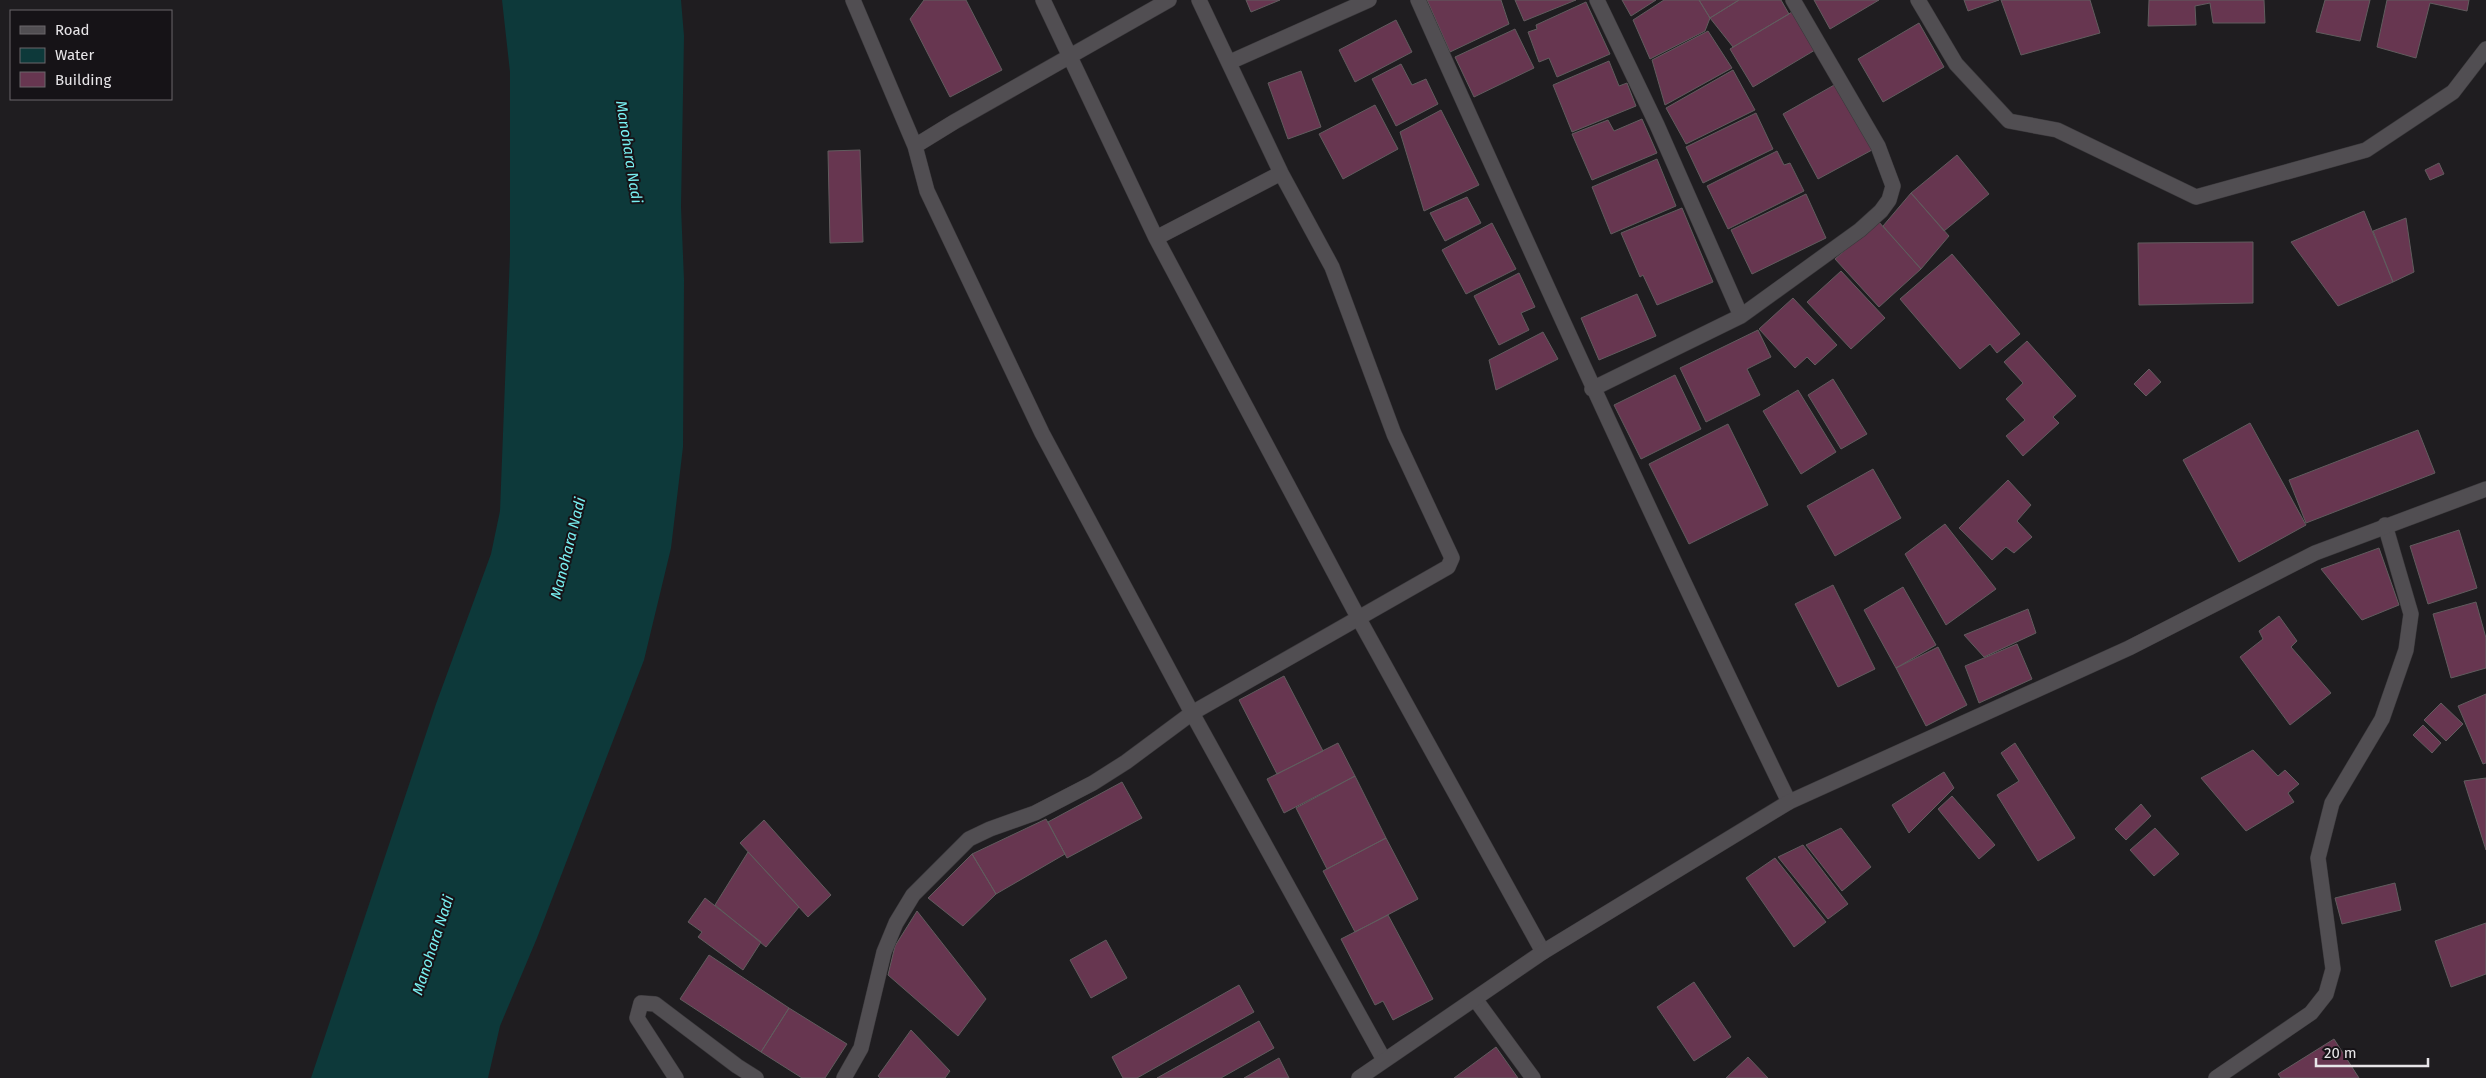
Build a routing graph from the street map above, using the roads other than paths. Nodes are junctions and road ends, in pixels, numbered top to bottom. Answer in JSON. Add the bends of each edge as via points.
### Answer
{"nodes":[{"id":1,"x":853,"y":0,"type":"edge"},
{"id":2,"x":1043,"y":0,"type":"edge"},
{"id":3,"x":1169,"y":0,"type":"edge"},
{"id":4,"x":1199,"y":0,"type":"edge"},
{"id":5,"x":1369,"y":0,"type":"edge"},
{"id":6,"x":1418,"y":0,"type":"edge"},
{"id":7,"x":1598,"y":0,"type":"edge"},
{"id":8,"x":1793,"y":0,"type":"edge"},
{"id":9,"x":1918,"y":0,"type":"edge"},
{"id":10,"x":2486,"y":49,"type":"edge"},
{"id":11,"x":1069,"y":56,"type":"junction"},
{"id":12,"x":1230,"y":62,"type":"junction"},
{"id":13,"x":915,"y":146,"type":"junction"},
{"id":14,"x":1281,"y":173,"type":"junction"},
{"id":15,"x":1156,"y":238,"type":"junction"},
{"id":16,"x":1741,"y":316,"type":"junction"},
{"id":17,"x":1592,"y":389,"type":"junction"},
{"id":18,"x":2486,"y":489,"type":"edge"},
{"id":19,"x":2385,"y":525,"type":"junction"},
{"id":20,"x":1359,"y":619,"type":"junction"},
{"id":21,"x":1192,"y":713,"type":"junction"},
{"id":22,"x":1789,"y":802,"type":"junction"},
{"id":23,"x":1543,"y":952,"type":"junction"},
{"id":24,"x":1475,"y":1000,"type":"junction"},
{"id":25,"x":1384,"y":1060,"type":"junction"},
{"id":26,"x":676,"y":1078,"type":"edge"},
{"id":27,"x":756,"y":1078,"type":"edge"},
{"id":28,"x":844,"y":1078,"type":"edge"},
{"id":29,"x":1359,"y":1078,"type":"edge"},
{"id":30,"x":1533,"y":1078,"type":"edge"},
{"id":31,"x":2216,"y":1078,"type":"edge"}],
"edges":[{"from":1,"to":13,"type":"street"},
{"from":2,"to":11,"type":"street"},
{"from":3,"to":11,"type":"street"},
{"from":4,"to":12,"type":"street"},
{"from":5,"to":12,"type":"street"},
{"from":6,"to":17,"type":"street"},
{"from":7,"to":16,"type":"street"},
{"from":8,"to":16,"type":"street","via":[[1878,146],[1892,186],[1881,211],[1860,230]]},
{"from":9,"to":10,"type":"street","via":[[1956,64],[2009,121],[2057,130],[2196,197],[2366,150],[2453,92]]},
{"from":11,"to":13,"type":"street"},
{"from":11,"to":15,"type":"street"},
{"from":12,"to":14,"type":"street"},
{"from":13,"to":21,"type":"street","via":[[927,190],[1042,433]]},
{"from":14,"to":15,"type":"street"},
{"from":14,"to":20,"type":"street","via":[[1332,267],[1394,434],[1452,558],[1448,568]]},
{"from":15,"to":20,"type":"street"},
{"from":16,"to":17,"type":"street"},
{"from":17,"to":22,"type":"street"},
{"from":18,"to":19,"type":"street"},
{"from":19,"to":22,"type":"street","via":[[2315,553],[2129,648]]},
{"from":19,"to":31,"type":"street","via":[[2411,614],[2406,650],[2382,718],[2332,803],[2318,858],[2333,969],[2326,994],[2311,1012]]},
{"from":20,"to":21,"type":"street"},
{"from":20,"to":23,"type":"street"},
{"from":21,"to":25,"type":"street"},
{"from":21,"to":28,"type":"street","via":[[1093,783],[1035,813],[970,839],[918,889],[896,923],[884,952],[861,1048]]},
{"from":22,"to":23,"type":"street"},
{"from":23,"to":24,"type":"street"},
{"from":24,"to":25,"type":"street"},
{"from":24,"to":30,"type":"street"},
{"from":25,"to":29,"type":"street"},
{"from":26,"to":27,"type":"street","via":[[637,1018],[641,1003],[655,1004]]}]}
